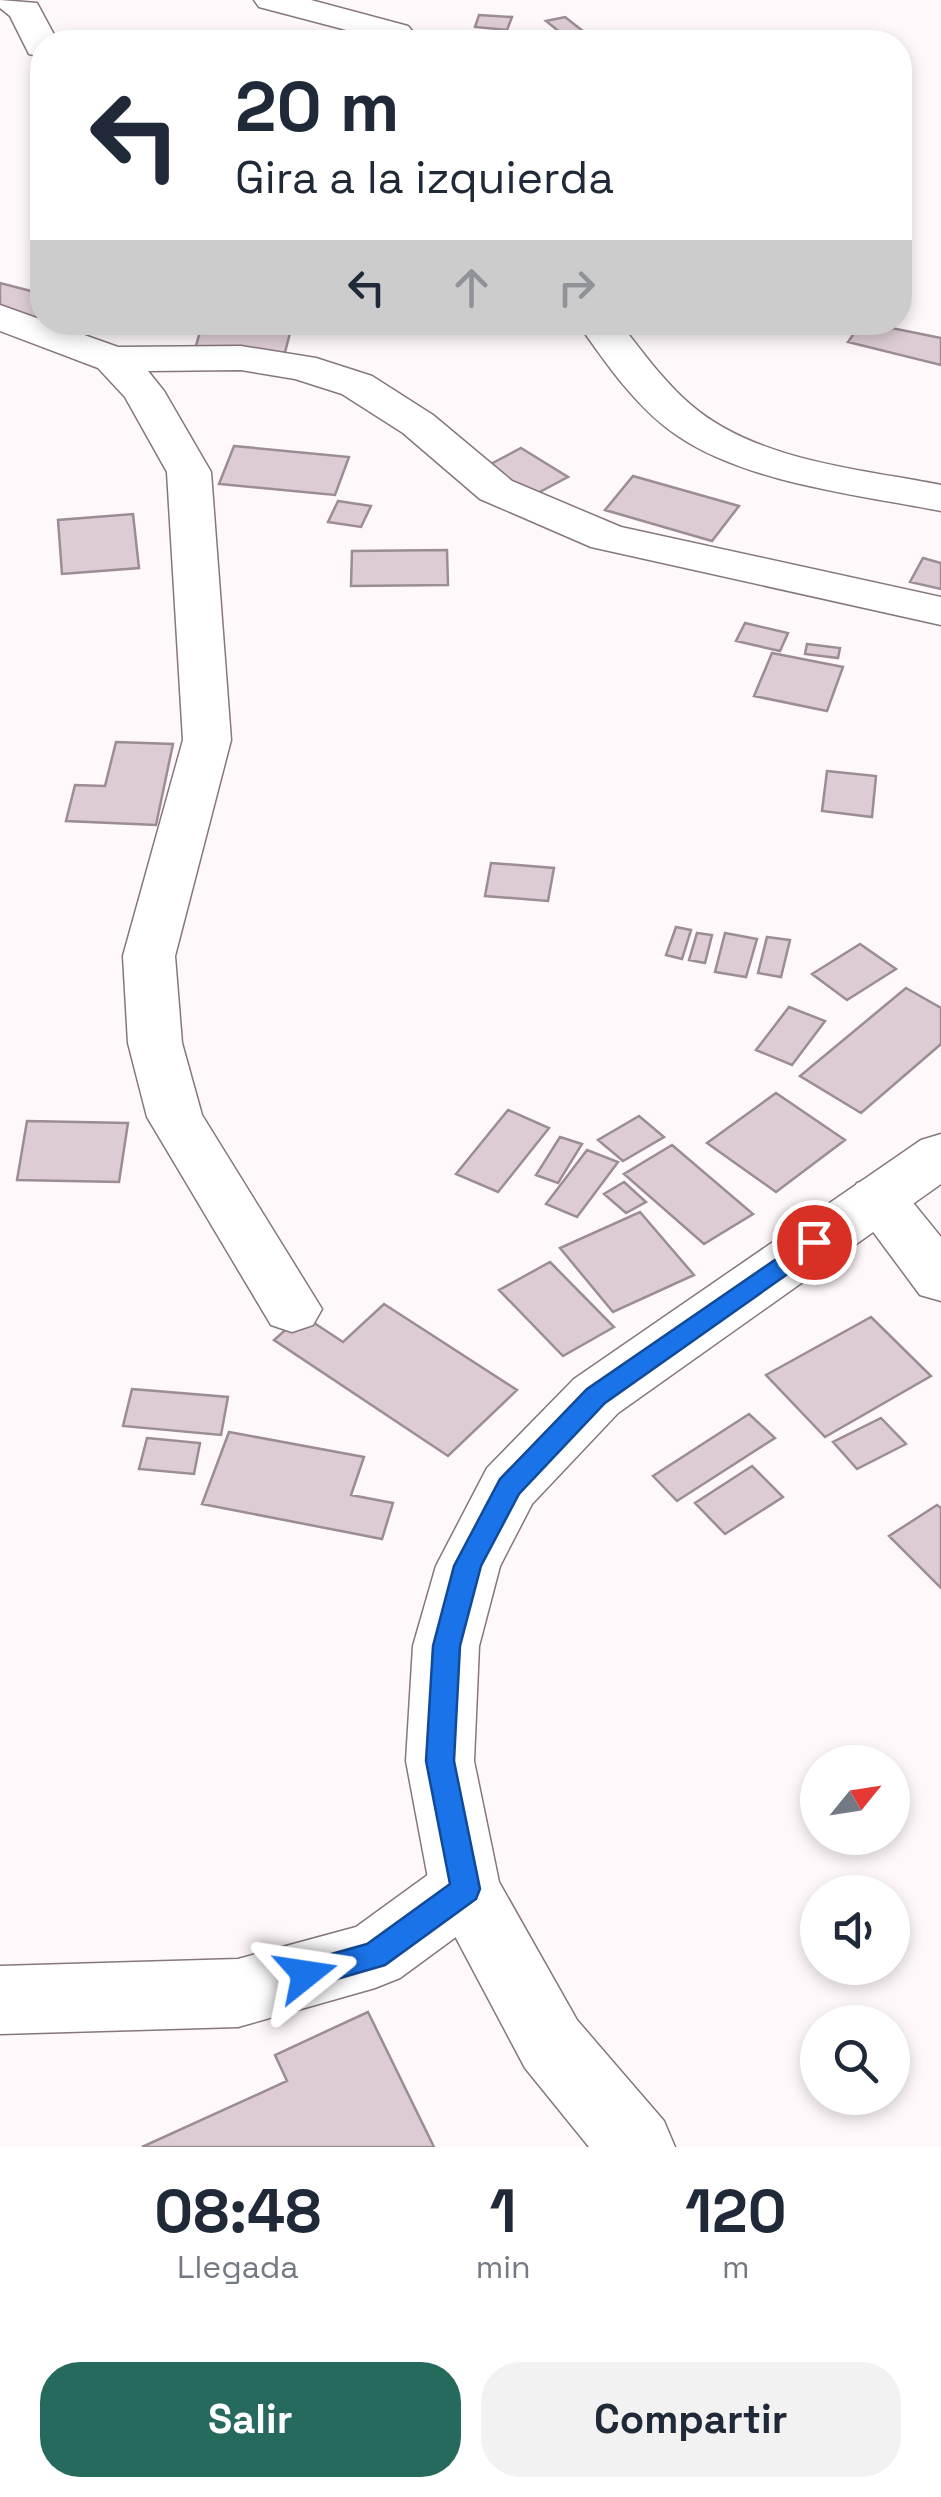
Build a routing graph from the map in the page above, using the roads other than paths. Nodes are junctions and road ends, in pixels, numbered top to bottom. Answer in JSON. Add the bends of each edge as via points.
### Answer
{"nodes":[{"id":1,"x":11,"y":0,"type":"edge"},
{"id":2,"x":270,"y":0,"type":"edge"},
{"id":3,"x":34,"y":30,"type":"edge"},
{"id":4,"x":385,"y":30,"type":"edge"},
{"id":5,"x":0,"y":317,"type":"edge"},
{"id":6,"x":30,"y":328,"type":"edge"},
{"id":7,"x":48,"y":335,"type":"edge"},
{"id":8,"x":608,"y":335,"type":"edge"},
{"id":9,"x":113,"y":359,"type":"junction"},
{"id":10,"x":941,"y":498,"type":"edge"},
{"id":11,"x":941,"y":611,"type":"edge"},
{"id":12,"x":941,"y":1154,"type":"edge"},
{"id":13,"x":877,"y":1198,"type":"junction"},
{"id":14,"x":941,"y":1279,"type":"edge"},
{"id":15,"x":292,"y":1309,"type":"dead end"},
{"id":16,"x":465,"y":1889,"type":"junction"},
{"id":17,"x":0,"y":2000,"type":"edge"},
{"id":18,"x":637,"y":2147,"type":"edge"}],
"edges":[{"from":1,"to":3,"type":"street"},
{"from":2,"to":4,"type":"street"},
{"from":5,"to":6,"type":"street"},
{"from":7,"to":9,"type":"street"},
{"from":8,"to":10,"type":"street","via":[[658,396],[708,436],[812,471]]},
{"from":9,"to":11,"type":"street","via":[[241,358],[301,367],[357,385],[418,424],[496,490],[608,537]]},
{"from":9,"to":15,"type":"street","via":[[143,390],[189,472],[207,740],[149,956],[154,1043],[175,1117]]},
{"from":12,"to":13,"type":"street"},
{"from":13,"to":14,"type":"street"},
{"from":13,"to":16,"type":"street","via":[[596,1396],[510,1486],[468,1566],[446,1646],[440,1761]]},
{"from":16,"to":17,"type":"street","via":[[374,1956],[238,1993]]},
{"from":16,"to":18,"type":"street","via":[[551,2044]]}]}
